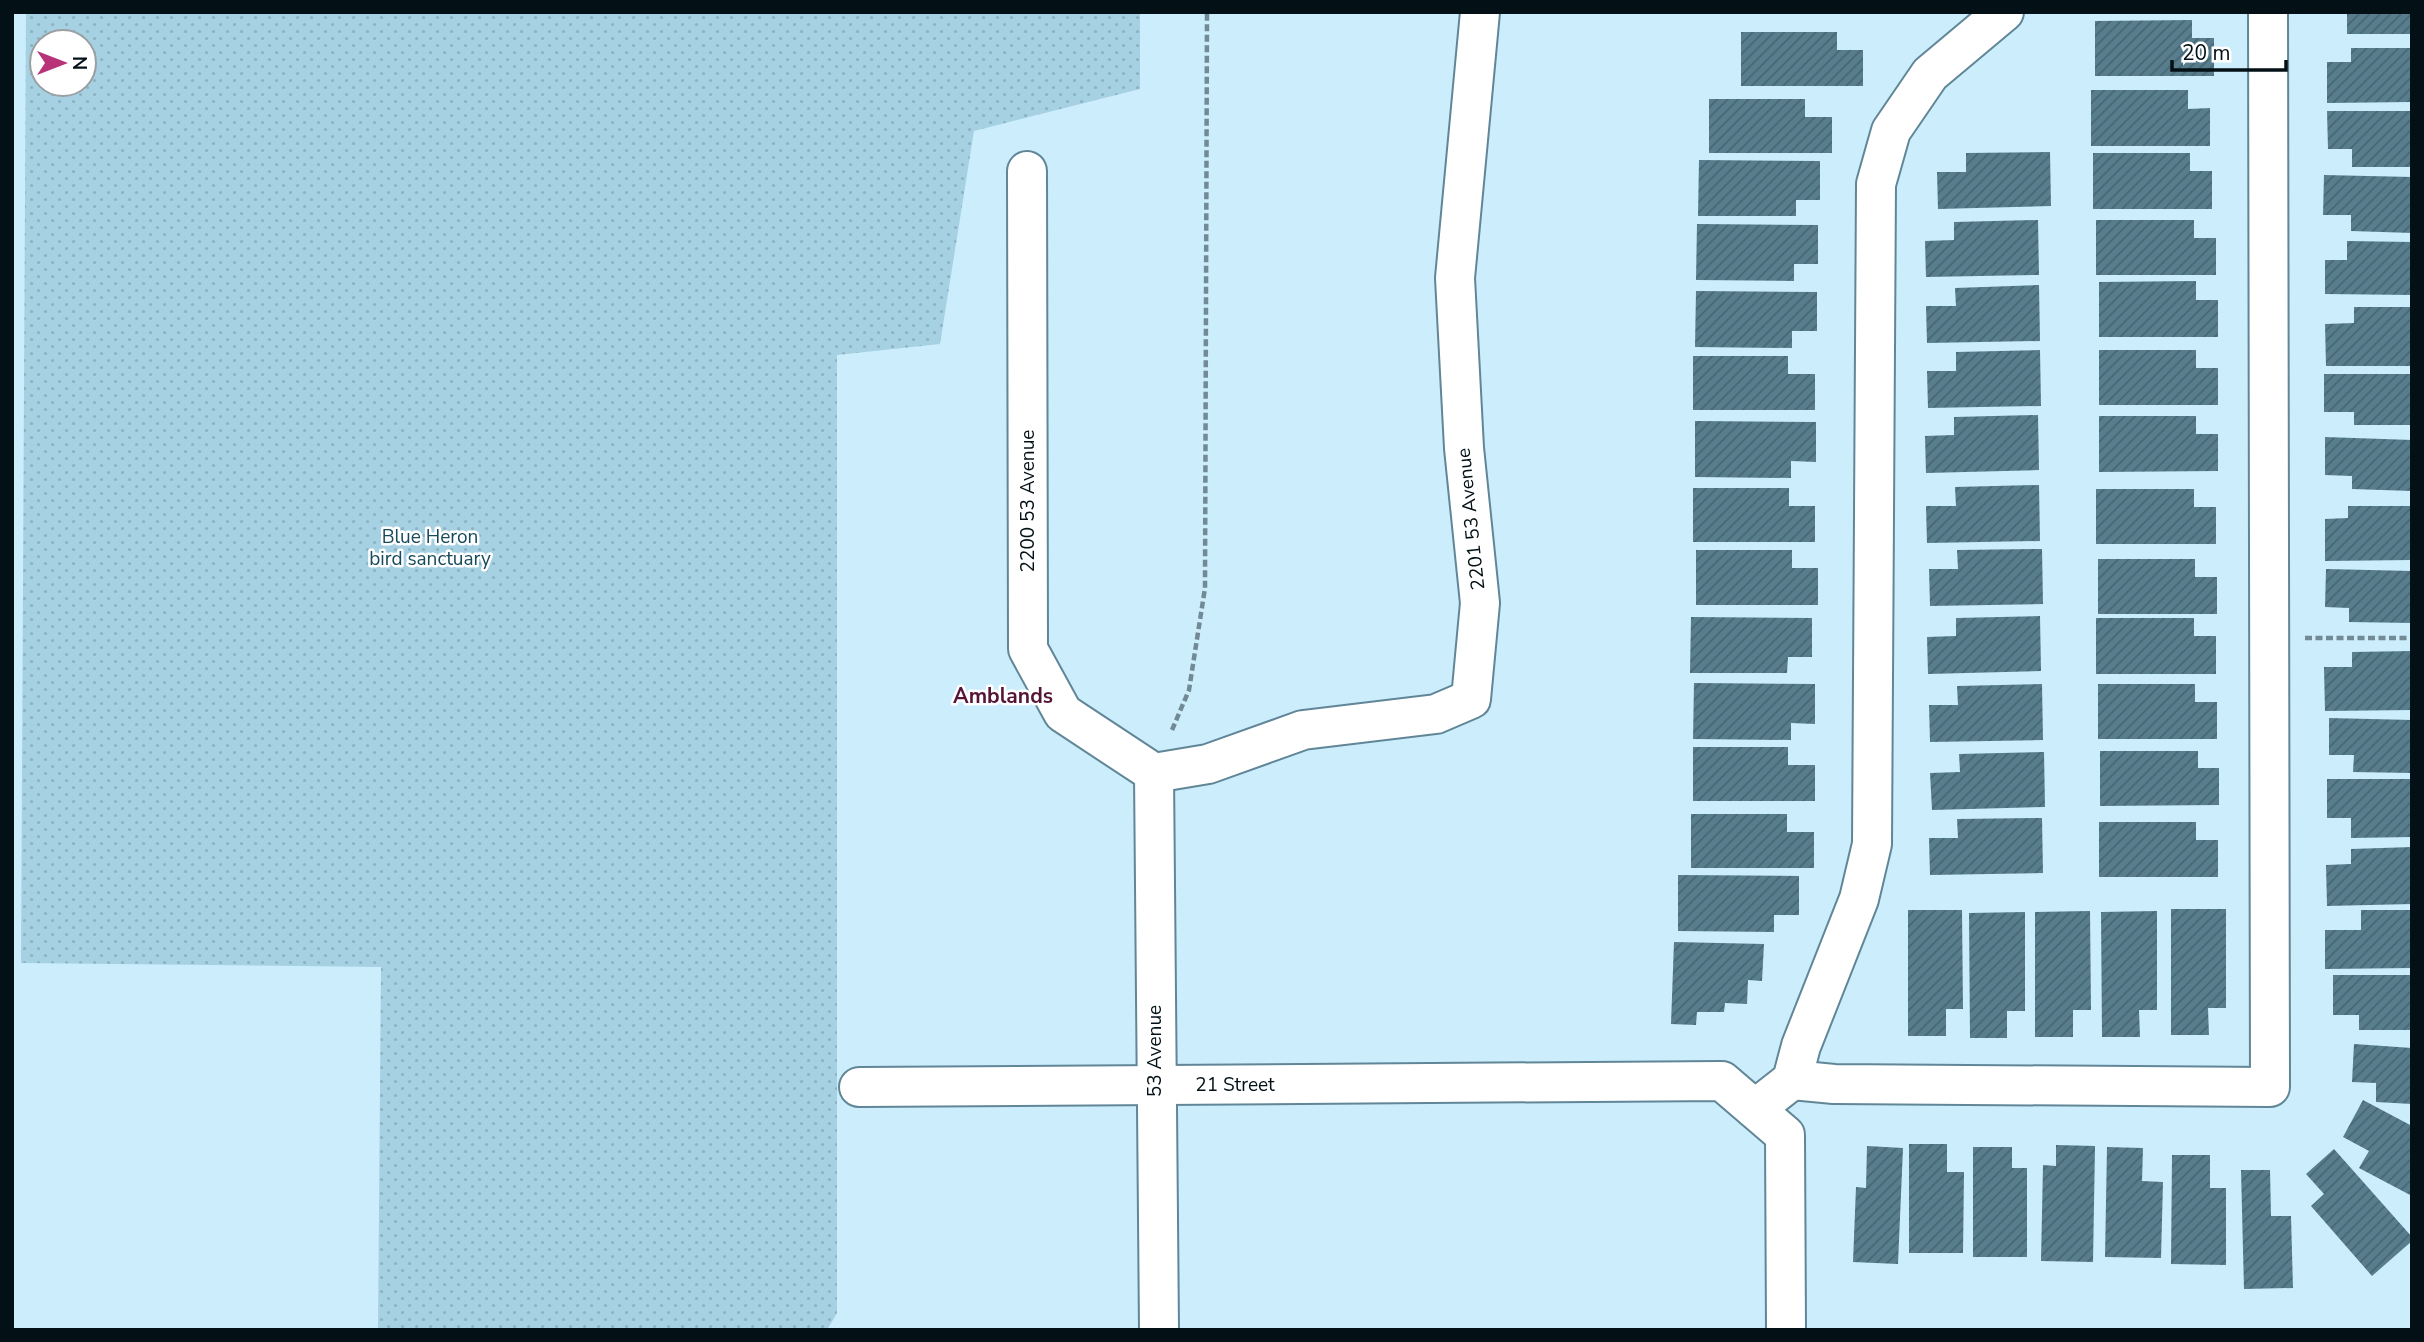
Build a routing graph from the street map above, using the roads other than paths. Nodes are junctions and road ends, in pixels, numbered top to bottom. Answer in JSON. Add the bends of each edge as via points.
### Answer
{"nodes":[{"id":1,"x":1480,"y":12,"type":"edge"},
{"id":2,"x":2004,"y":12,"type":"edge"},
{"id":3,"x":2268,"y":12,"type":"edge"},
{"id":4,"x":1027,"y":171,"type":"dead end"},
{"id":5,"x":1154,"y":773,"type":"junction"},
{"id":6,"x":1792,"y":1080,"type":"junction"},
{"id":7,"x":1156,"y":1085,"type":"junction"},
{"id":8,"x":859,"y":1087,"type":"dead end"},
{"id":9,"x":1755,"y":1109,"type":"junction"},
{"id":10,"x":1159,"y":1330,"type":"edge"},
{"id":11,"x":1786,"y":1330,"type":"edge"}],
"edges":[{"from":1,"to":5,"type":"street","name":"2201 53 Avenue","via":[[1455,278],[1464,448],[1480,603],[1471,699],[1436,714],[1303,730],[1208,764]]},
{"from":2,"to":6,"type":"street","via":[[1930,74],[1891,131],[1876,184],[1872,844],[1859,899]]},
{"from":3,"to":6,"type":"street","via":[[2270,1087]]},
{"from":4,"to":5,"type":"street","name":"2200 53 Avenue","via":[[1028,649],[1063,713]]},
{"from":5,"to":7,"type":"street","name":"53 Avenue"},
{"from":6,"to":9,"type":"street"},
{"from":7,"to":8,"type":"street","name":"21 Street"},
{"from":7,"to":9,"type":"street","name":"21 Street","via":[[1722,1081]]},
{"from":7,"to":10,"type":"street","name":"53 Avenue"},
{"from":9,"to":11,"type":"street","name":"21 Street","via":[[1785,1135]]}]}
